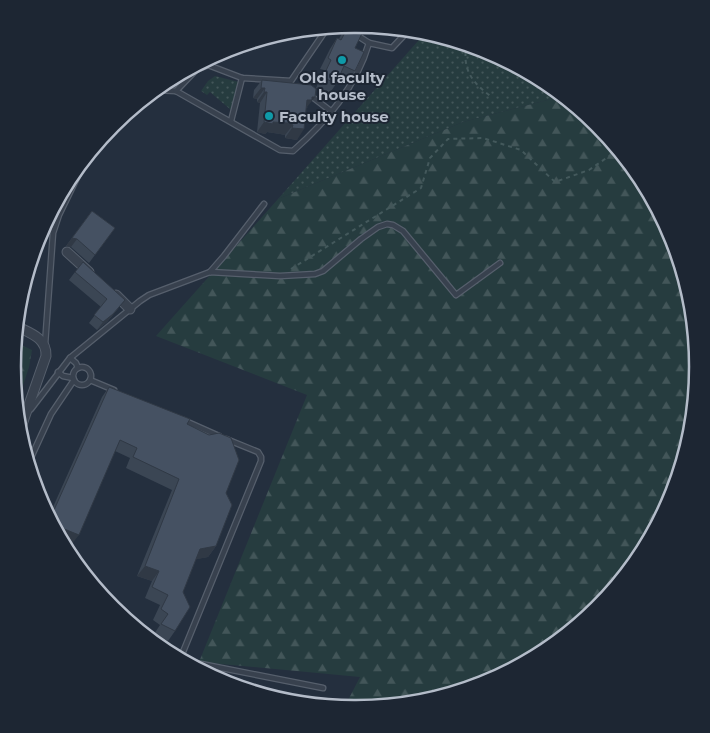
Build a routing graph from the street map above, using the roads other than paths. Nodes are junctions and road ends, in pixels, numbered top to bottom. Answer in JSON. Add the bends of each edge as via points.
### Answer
{"nodes":[{"id":1,"x":354,"y":33,"type":"edge"},
{"id":2,"x":323,"y":34,"type":"edge"},
{"id":3,"x":403,"y":37,"type":"edge"},
{"id":4,"x":369,"y":43,"type":"junction"},
{"id":5,"x":210,"y":66,"type":"edge"},
{"id":6,"x":191,"y":76,"type":"edge"},
{"id":7,"x":242,"y":78,"type":"junction"},
{"id":8,"x":291,"y":81,"type":"junction"},
{"id":9,"x":298,"y":86,"type":"edge"},
{"id":10,"x":168,"y":91,"type":"edge"},
{"id":11,"x":176,"y":91,"type":"junction"},
{"id":12,"x":305,"y":92,"type":"edge"},
{"id":13,"x":332,"y":112,"type":"junction"},
{"id":14,"x":231,"y":121,"type":"junction"},
{"id":15,"x":264,"y":204,"type":"dead end"},
{"id":16,"x":60,"y":211,"type":"edge"},
{"id":17,"x":67,"y":252,"type":"dead end"},
{"id":18,"x":500,"y":263,"type":"dead end"},
{"id":19,"x":210,"y":272,"type":"junction"},
{"id":20,"x":95,"y":277,"type":"edge"},
{"id":21,"x":109,"y":290,"type":"edge"},
{"id":22,"x":130,"y":309,"type":"junction"},
{"id":23,"x":23,"y":329,"type":"edge"},
{"id":24,"x":45,"y":345,"type":"junction"},
{"id":25,"x":70,"y":358,"type":"junction"},
{"id":26,"x":78,"y":368,"type":"junction"},
{"id":27,"x":58,"y":372,"type":"junction"},
{"id":28,"x":73,"y":379,"type":"junction"},
{"id":29,"x":90,"y":380,"type":"junction"},
{"id":30,"x":116,"y":391,"type":"edge"},
{"id":31,"x":25,"y":416,"type":"joint"},
{"id":32,"x":178,"y":418,"type":"edge"},
{"id":33,"x":33,"y":453,"type":"edge"},
{"id":34,"x":182,"y":652,"type":"edge"},
{"id":35,"x":204,"y":665,"type":"edge"},
{"id":36,"x":323,"y":688,"type":"dead end"}],
"edges":[{"from":1,"to":4,"type":"lane"},
{"from":2,"to":8,"type":"lane"},
{"from":3,"to":4,"type":"lane","via":[[392,48]]},
{"from":4,"to":13,"type":"lane","via":[[363,63]]},
{"from":5,"to":7,"type":"lane"},
{"from":6,"to":11,"type":"lane"},
{"from":7,"to":8,"type":"lane"},
{"from":7,"to":14,"type":"lane"},
{"from":8,"to":9,"type":"lane"},
{"from":10,"to":11,"type":"lane"},
{"from":11,"to":14,"type":"lane"},
{"from":12,"to":13,"type":"lane"},
{"from":13,"to":14,"type":"lane","via":[[289,151],[280,150]]},
{"from":15,"to":19,"type":"lane"},
{"from":16,"to":24,"type":"lane","via":[[52,233]]},
{"from":17,"to":20,"type":"street"},
{"from":18,"to":19,"type":"lane","via":[[456,295],[403,231],[387,224],[361,238],[323,271],[309,275]]},
{"from":19,"to":22,"type":"lane","via":[[149,295]]},
{"from":21,"to":22,"type":"street"},
{"from":22,"to":25,"type":"lane"},
{"from":23,"to":24,"type":"street"},
{"from":24,"to":31,"type":"street","via":[[46,356]]},
{"from":25,"to":26,"type":"lane"},
{"from":25,"to":27,"type":"lane"},
{"from":26,"to":28,"type":"lane"},
{"from":26,"to":29,"type":"lane","via":[[88,370]]},
{"from":27,"to":28,"type":"lane"},
{"from":27,"to":31,"type":"lane"},
{"from":28,"to":29,"type":"lane","via":[[80,385]]},
{"from":28,"to":33,"type":"lane","via":[[51,414]]},
{"from":29,"to":30,"type":"lane"},
{"from":32,"to":34,"type":"lane","via":[[258,452],[261,457]]},
{"from":35,"to":36,"type":"lane"}]}
